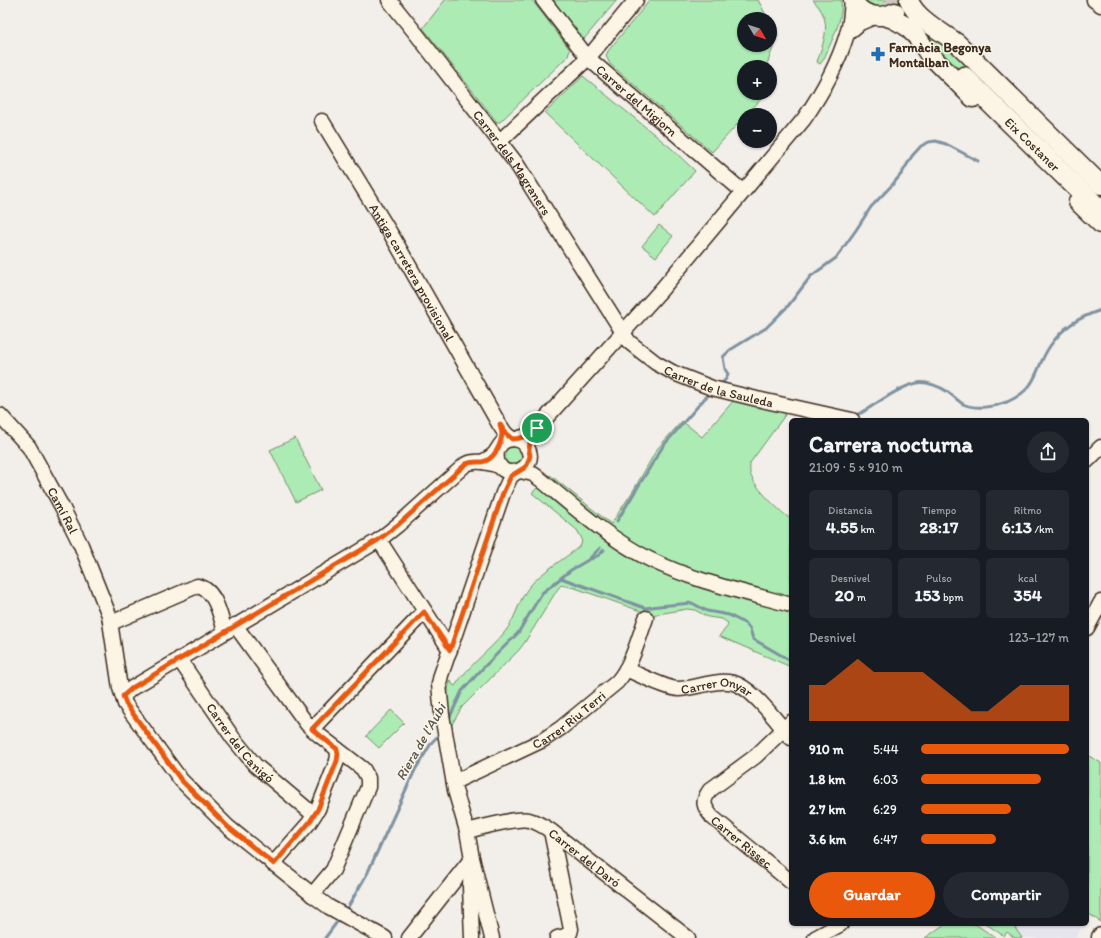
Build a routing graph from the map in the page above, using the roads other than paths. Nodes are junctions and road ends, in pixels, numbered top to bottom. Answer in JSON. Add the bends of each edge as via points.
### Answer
{"nodes":[{"id":1,"x":389,"y":0,"type":"edge"},
{"id":2,"x":542,"y":0,"type":"edge"},
{"id":3,"x":636,"y":0,"type":"edge"},
{"id":4,"x":853,"y":0,"type":"edge"},
{"id":5,"x":906,"y":0,"type":"edge"},
{"id":6,"x":909,"y":0,"type":"edge"},
{"id":7,"x":1094,"y":0,"type":"edge"},
{"id":8,"x":1101,"y":6,"type":"edge"},
{"id":9,"x":880,"y":16,"type":"junction"},
{"id":10,"x":847,"y":34,"type":"junction"},
{"id":11,"x":588,"y":58,"type":"junction"},
{"id":12,"x":322,"y":121,"type":"dead end"},
{"id":13,"x":500,"y":141,"type":"junction"},
{"id":14,"x":1101,"y":185,"type":"edge"},
{"id":15,"x":742,"y":191,"type":"junction"},
{"id":16,"x":1101,"y":196,"type":"edge"},
{"id":17,"x":1101,"y":211,"type":"edge"},
{"id":18,"x":1101,"y":224,"type":"edge"},
{"id":19,"x":624,"y":333,"type":"junction"},
{"id":20,"x":0,"y":415,"type":"edge"},
{"id":21,"x":842,"y":418,"type":"edge"},
{"id":22,"x":500,"y":424,"type":"junction"},
{"id":23,"x":537,"y":428,"type":"junction"},
{"id":24,"x":514,"y":439,"type":"junction"},
{"id":25,"x":1101,"y":447,"type":"edge"},
{"id":26,"x":498,"y":449,"type":"junction"},
{"id":27,"x":529,"y":453,"type":"junction"},
{"id":28,"x":1089,"y":459,"type":"edge"},
{"id":29,"x":482,"y":462,"type":"junction"},
{"id":30,"x":510,"y":470,"type":"junction"},
{"id":31,"x":540,"y":479,"type":"junction"},
{"id":32,"x":378,"y":540,"type":"junction"},
{"id":33,"x":1101,"y":602,"type":"edge"},
{"id":34,"x":789,"y":605,"type":"edge"},
{"id":35,"x":424,"y":612,"type":"junction"},
{"id":36,"x":646,"y":618,"type":"dead end"},
{"id":37,"x":110,"y":619,"type":"junction"},
{"id":38,"x":1089,"y":624,"type":"edge"},
{"id":39,"x":230,"y":628,"type":"junction"},
{"id":40,"x":450,"y":650,"type":"junction"},
{"id":41,"x":179,"y":659,"type":"junction"},
{"id":42,"x":626,"y":669,"type":"junction"},
{"id":43,"x":123,"y":696,"type":"junction"},
{"id":44,"x":312,"y":729,"type":"junction"},
{"id":45,"x":789,"y":730,"type":"edge"},
{"id":46,"x":337,"y":749,"type":"junction"},
{"id":47,"x":454,"y":782,"type":"junction"},
{"id":48,"x":314,"y":815,"type":"junction"},
{"id":49,"x":467,"y":831,"type":"junction"},
{"id":50,"x":551,"y":831,"type":"junction"},
{"id":51,"x":472,"y":858,"type":"junction"},
{"id":52,"x":274,"y":864,"type":"junction"},
{"id":53,"x":789,"y":880,"type":"edge"},
{"id":54,"x":312,"y":895,"type":"junction"},
{"id":55,"x":837,"y":926,"type":"edge"},
{"id":56,"x":385,"y":938,"type":"edge"},
{"id":57,"x":409,"y":938,"type":"edge"},
{"id":58,"x":472,"y":938,"type":"edge"},
{"id":59,"x":492,"y":938,"type":"edge"},
{"id":60,"x":557,"y":938,"type":"edge"},
{"id":61,"x":688,"y":938,"type":"edge"},
{"id":62,"x":815,"y":938,"type":"edge"}],
"edges":[{"from":1,"to":13,"type":"street","name":"Carrer dels Magraners"},
{"from":2,"to":11,"type":"street","name":"Carrer del Migjorn"},
{"from":3,"to":11,"type":"street"},
{"from":4,"to":9,"type":"main road","via":[[862,10]]},
{"from":4,"to":10,"type":"street"},
{"from":5,"to":9,"type":"main road","via":[[899,9],[889,15]]},
{"from":6,"to":14,"type":"main road","via":[[911,7],[957,43]]},
{"from":7,"to":8,"type":"street"},
{"from":9,"to":10,"type":"street","via":[[860,23]]},
{"from":9,"to":18,"type":"main road","via":[[900,22],[914,32],[942,68]]},
{"from":10,"to":15,"type":"street","via":[[828,81],[815,103]]},
{"from":11,"to":13,"type":"street"},
{"from":11,"to":15,"type":"street","name":"Carrer del Migjorn"},
{"from":12,"to":22,"type":"street","name":"Antiga carretera provisional"},
{"from":13,"to":19,"type":"street","name":"Carrer dels Magraners"},
{"from":15,"to":19,"type":"street"},
{"from":16,"to":17,"type":"highway","name":"Eix Costaner","via":[[969,74]]},
{"from":19,"to":21,"type":"street","name":"Carrer de la Sauleda","via":[[629,342],[674,374],[757,400]]},
{"from":19,"to":23,"type":"street"},
{"from":20,"to":37,"type":"street","name":"Camí Ral","via":[[29,447],[40,464],[81,545]]},
{"from":22,"to":24,"type":"street","name":"Antiga carretera provisional","via":[[505,433]]},
{"from":22,"to":26,"type":"street","via":[[502,433]]},
{"from":23,"to":24,"type":"street","via":[[530,435]]},
{"from":23,"to":27,"type":"street","via":[[530,442]]},
{"from":24,"to":26,"type":"street","via":[[507,440]]},
{"from":24,"to":27,"type":"street","via":[[524,443]]},
{"from":25,"to":28,"type":"street"},
{"from":26,"to":29,"type":"street"},
{"from":26,"to":30,"type":"street","via":[[496,456]]},
{"from":27,"to":30,"type":"street","via":[[527,465]]},
{"from":27,"to":31,"type":"street","via":[[531,466]]},
{"from":29,"to":30,"type":"street"},
{"from":29,"to":32,"type":"street","via":[[466,464]]},
{"from":30,"to":31,"type":"street","via":[[533,474]]},
{"from":30,"to":40,"type":"street"},
{"from":31,"to":34,"type":"street","via":[[603,531],[648,558],[699,578]]},
{"from":32,"to":35,"type":"street"},
{"from":32,"to":39,"type":"street"},
{"from":33,"to":38,"type":"street"},
{"from":35,"to":40,"type":"street"},
{"from":35,"to":44,"type":"street"},
{"from":36,"to":42,"type":"street","name":"Carrer Riu Terri"},
{"from":37,"to":39,"type":"street","via":[[197,586],[203,587],[213,596]]},
{"from":37,"to":43,"type":"street","name":"Camí Ral"},
{"from":39,"to":41,"type":"street"},
{"from":39,"to":44,"type":"street"},
{"from":40,"to":47,"type":"street","via":[[439,684]]},
{"from":41,"to":43,"type":"street"},
{"from":41,"to":48,"type":"street","name":"Carrer del Canigó","via":[[233,738],[255,765]]},
{"from":42,"to":45,"type":"street","name":"Carrer Onyar","via":[[677,689],[715,683],[739,685]]},
{"from":42,"to":47,"type":"street","name":"Carrer Riu Terri","via":[[617,682],[543,740]]},
{"from":43,"to":52,"type":"street","name":"Camí Ral","via":[[126,704],[181,780],[228,827]]},
{"from":44,"to":46,"type":"street"},
{"from":45,"to":53,"type":"street","name":"Carrer Rissec","via":[[710,790],[704,803],[712,817]]},
{"from":46,"to":48,"type":"street","via":[[337,761]]},
{"from":46,"to":54,"type":"street","via":[[363,769],[368,778],[368,787],[333,870]]},
{"from":47,"to":49,"type":"street"},
{"from":48,"to":52,"type":"street"},
{"from":49,"to":50,"type":"street","name":"Carrer del Daró","via":[[528,819]]},
{"from":49,"to":51,"type":"street"},
{"from":50,"to":60,"type":"street","via":[[571,929],[570,933]]},
{"from":50,"to":61,"type":"street","name":"Carrer del Daró"},
{"from":51,"to":57,"type":"street"},
{"from":51,"to":58,"type":"street"},
{"from":51,"to":59,"type":"street"},
{"from":52,"to":54,"type":"street","name":"Camí Ral"},
{"from":54,"to":56,"type":"street","name":"Camí Ral"},
{"from":55,"to":62,"type":"street"}]}
